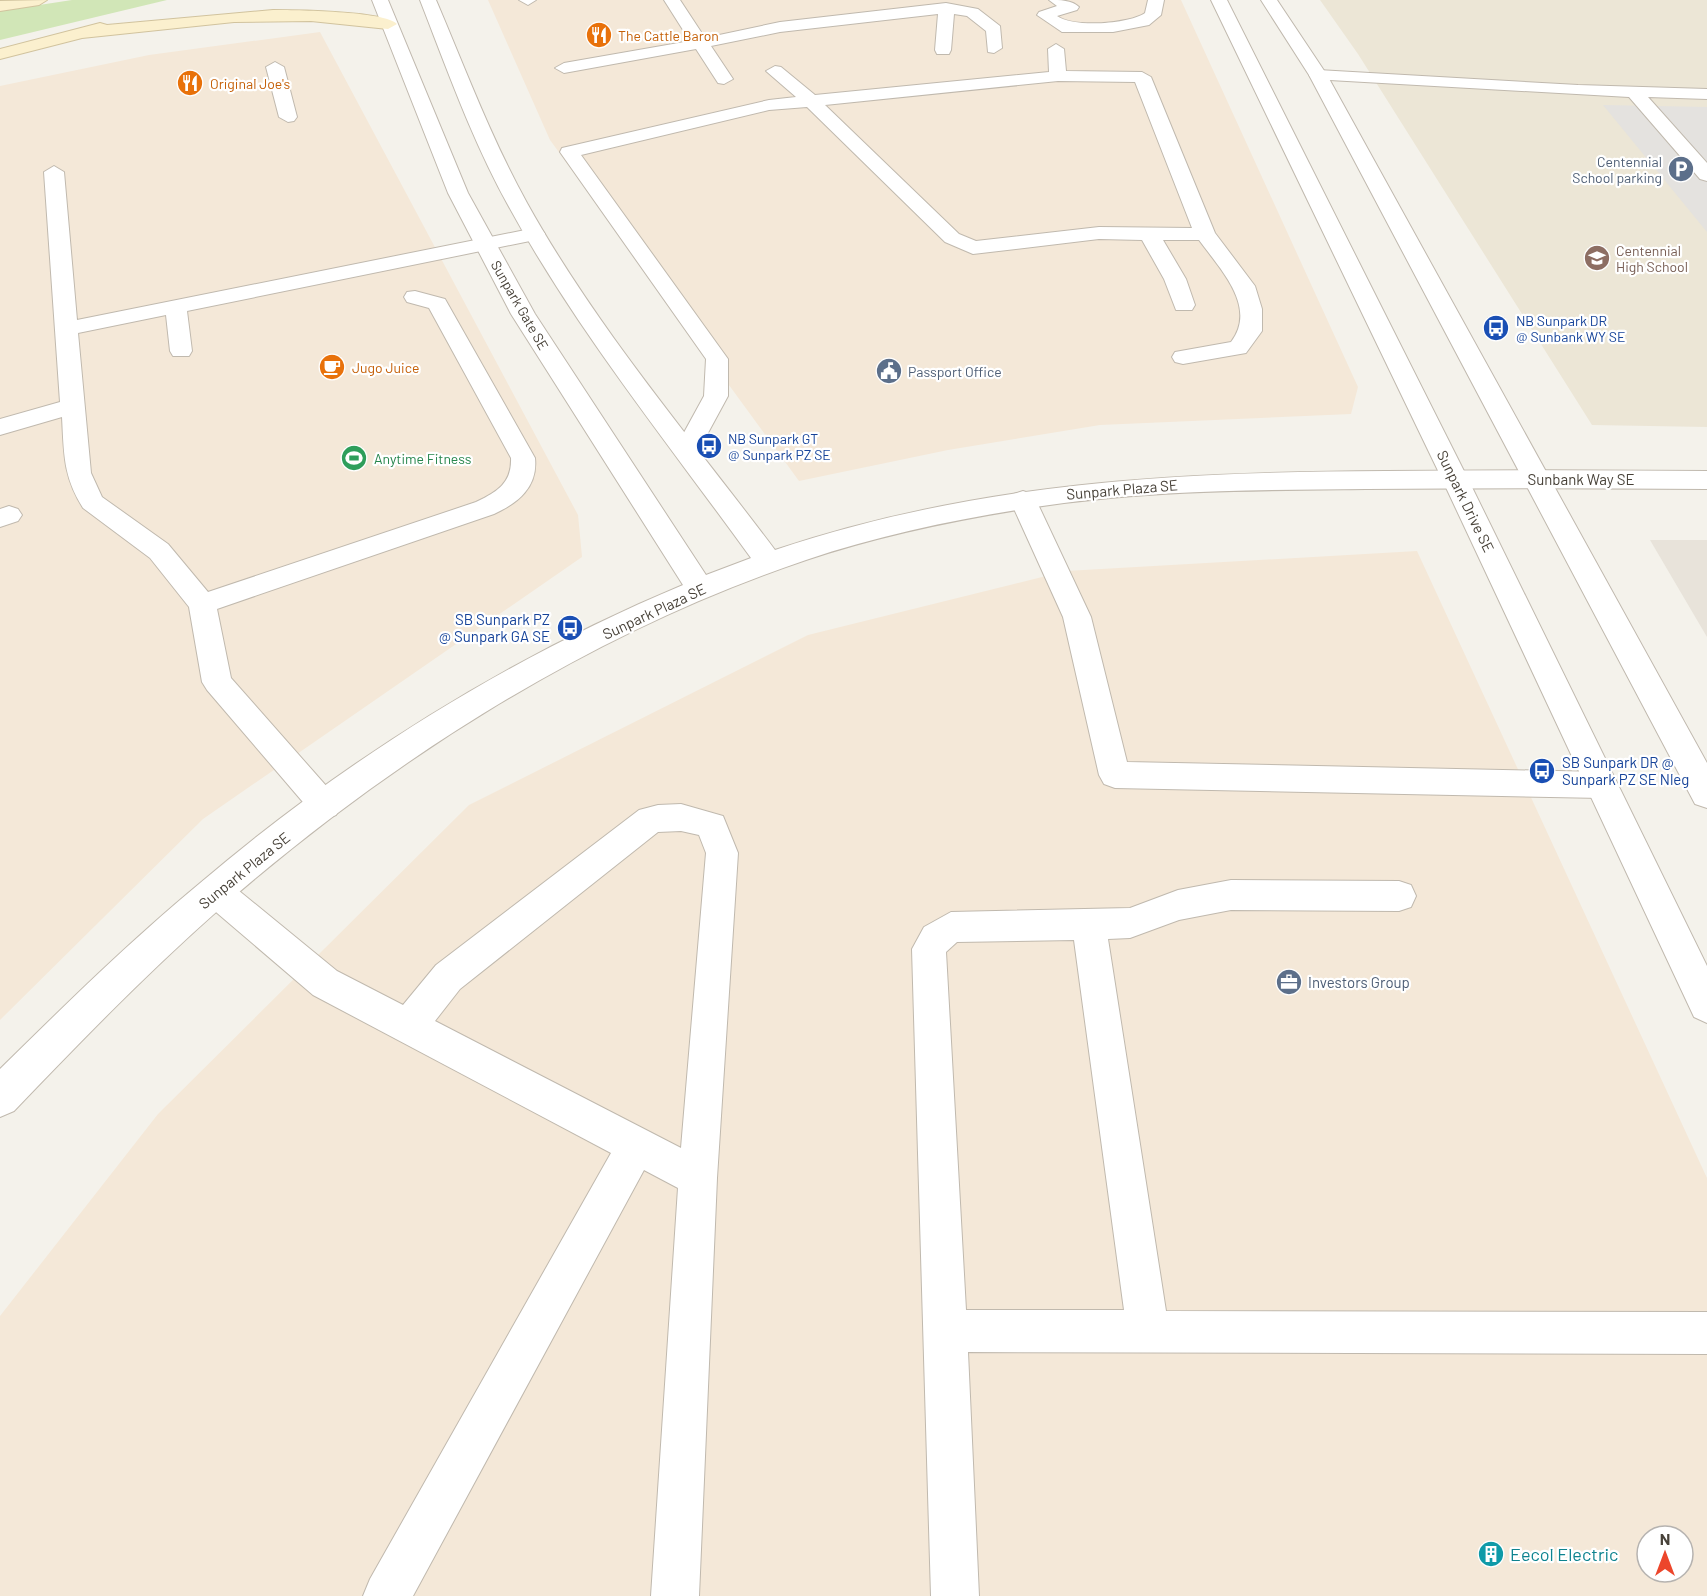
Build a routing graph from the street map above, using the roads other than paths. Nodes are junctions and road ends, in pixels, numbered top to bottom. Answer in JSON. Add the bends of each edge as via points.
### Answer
{"nodes":[{"id":1,"x":39,"y":0,"type":"edge"},
{"id":2,"x":231,"y":0,"type":"edge"},
{"id":3,"x":380,"y":0,"type":"edge"},
{"id":4,"x":428,"y":0,"type":"edge"},
{"id":5,"x":672,"y":0,"type":"edge"},
{"id":6,"x":1156,"y":0,"type":"edge"},
{"id":7,"x":1219,"y":0,"type":"edge"},
{"id":8,"x":1269,"y":0,"type":"edge"},
{"id":9,"x":1090,"y":2,"type":"dead end"},
{"id":10,"x":943,"y":4,"type":"edge"},
{"id":11,"x":1064,"y":4,"type":"edge"},
{"id":12,"x":0,"y":6,"type":"edge"},
{"id":13,"x":388,"y":24,"type":"junction"},
{"id":14,"x":80,"y":33,"type":"junction"},
{"id":15,"x":700,"y":43,"type":"junction"},
{"id":16,"x":994,"y":48,"type":"dead end"},
{"id":17,"x":1056,"y":49,"type":"dead end"},
{"id":18,"x":943,"y":50,"type":"dead end"},
{"id":19,"x":0,"y":54,"type":"edge"},
{"id":20,"x":275,"y":67,"type":"dead end"},
{"id":21,"x":564,"y":68,"type":"dead end"},
{"id":22,"x":775,"y":71,"type":"dead end"},
{"id":23,"x":1318,"y":75,"type":"junction"},
{"id":24,"x":1058,"y":76,"type":"junction"},
{"id":25,"x":724,"y":79,"type":"dead end"},
{"id":26,"x":1634,"y":92,"type":"junction"},
{"id":27,"x":1707,"y":94,"type":"edge"},
{"id":28,"x":811,"y":100,"type":"junction"},
{"id":29,"x":288,"y":117,"type":"dead end"},
{"id":30,"x":54,"y":172,"type":"dead end"},
{"id":31,"x":1707,"y":175,"type":"edge"},
{"id":32,"x":1149,"y":233,"type":"junction"},
{"id":33,"x":535,"y":234,"type":"junction"},
{"id":34,"x":1206,"y":234,"type":"junction"},
{"id":35,"x":485,"y":243,"type":"junction"},
{"id":36,"x":415,"y":297,"type":"dead end"},
{"id":37,"x":1184,"y":305,"type":"dead end"},
{"id":38,"x":176,"y":308,"type":"junction"},
{"id":39,"x":65,"y":329,"type":"junction"},
{"id":40,"x":181,"y":351,"type":"dead end"},
{"id":41,"x":1183,"y":357,"type":"dead end"},
{"id":42,"x":72,"y":406,"type":"junction"},
{"id":43,"x":0,"y":427,"type":"edge"},
{"id":44,"x":687,"y":449,"type":"junction"},
{"id":45,"x":1455,"y":479,"type":"junction"},
{"id":46,"x":1539,"y":479,"type":"junction"},
{"id":47,"x":1707,"y":480,"type":"edge"},
{"id":48,"x":1023,"y":500,"type":"junction"},
{"id":49,"x":770,"y":563,"type":"junction"},
{"id":50,"x":700,"y":589,"type":"junction"},
{"id":51,"x":202,"y":604,"type":"junction"},
{"id":52,"x":1602,"y":785,"type":"junction"},
{"id":53,"x":1707,"y":794,"type":"edge"},
{"id":54,"x":325,"y":806,"type":"junction"},
{"id":55,"x":215,"y":891,"type":"junction"},
{"id":56,"x":1399,"y":896,"type":"dead end"},
{"id":57,"x":1089,"y":924,"type":"junction"},
{"id":58,"x":1707,"y":1005,"type":"edge"},
{"id":59,"x":408,"y":1027,"type":"junction"},
{"id":60,"x":0,"y":1097,"type":"edge"},
{"id":61,"x":636,"y":1146,"type":"junction"},
{"id":62,"x":698,"y":1178,"type":"junction"},
{"id":63,"x":946,"y":1331,"type":"junction"},
{"id":64,"x":1148,"y":1331,"type":"junction"},
{"id":65,"x":1707,"y":1333,"type":"edge"},
{"id":66,"x":387,"y":1596,"type":"edge"},
{"id":67,"x":675,"y":1596,"type":"edge"},
{"id":68,"x":955,"y":1596,"type":"edge"}],
"edges":[{"from":1,"to":12,"type":"main road"},
{"from":2,"to":14,"type":"main road"},
{"from":3,"to":13,"type":"street","name":"Sunpark Gate SE"},
{"from":4,"to":33,"type":"street","via":[[481,129]]},
{"from":5,"to":15,"type":"lane"},
{"from":6,"to":11,"type":"lane","via":[[1153,15],[1143,22],[1113,27],[1062,27],[1045,15]]},
{"from":7,"to":45,"type":"street","name":"Sunpark Drive SE"},
{"from":8,"to":23,"type":"street"},
{"from":9,"to":11,"type":"lane"},
{"from":10,"to":15,"type":"lane","via":[[780,27]]},
{"from":10,"to":16,"type":"lane","via":[[972,12],[994,29]]},
{"from":10,"to":18,"type":"lane"},
{"from":13,"to":14,"type":"main road","via":[[331,15],[269,14]]},
{"from":13,"to":35,"type":"street","name":"Sunpark Gate SE","via":[[458,193]]},
{"from":14,"to":19,"type":"main road"},
{"from":15,"to":21,"type":"lane"},
{"from":15,"to":25,"type":"lane"},
{"from":17,"to":24,"type":"lane"},
{"from":20,"to":29,"type":"lane"},
{"from":22,"to":28,"type":"lane"},
{"from":23,"to":26,"type":"lane"},
{"from":23,"to":46,"type":"street"},
{"from":24,"to":28,"type":"lane"},
{"from":24,"to":34,"type":"lane","via":[[1142,77]]},
{"from":26,"to":27,"type":"lane"},
{"from":26,"to":31,"type":"lane"},
{"from":28,"to":32,"type":"lane","via":[[952,238],[973,248],[1099,232]]},
{"from":28,"to":44,"type":"lane","via":[[769,105],[569,152],[717,359],[716,396]]},
{"from":30,"to":39,"type":"lane"},
{"from":32,"to":34,"type":"lane"},
{"from":32,"to":37,"type":"lane","via":[[1175,279]]},
{"from":33,"to":35,"type":"lane"},
{"from":33,"to":44,"type":"street","via":[[603,339]]},
{"from":34,"to":41,"type":"lane","via":[[1244,286],[1251,309],[1251,331],[1238,348]]},
{"from":35,"to":38,"type":"lane"},
{"from":35,"to":50,"type":"street","name":"Sunpark Gate SE","via":[[523,314]]},
{"from":36,"to":51,"type":"lane","via":[[437,304],[523,458],[525,470],[520,483],[508,498],[485,508]]},
{"from":38,"to":39,"type":"lane"},
{"from":38,"to":40,"type":"lane"},
{"from":39,"to":42,"type":"lane"},
{"from":42,"to":43,"type":"lane"},
{"from":42,"to":51,"type":"lane","via":[[78,473],[92,502],[159,550]]},
{"from":44,"to":49,"type":"street"},
{"from":45,"to":46,"type":"street","name":"Sunbank Way SE"},
{"from":45,"to":48,"type":"street","name":"Sunpark Plaza SE","via":[[1185,483]]},
{"from":45,"to":52,"type":"street","name":"Sunpark Drive SE"},
{"from":46,"to":47,"type":"street","name":"Sunbank Way SE"},
{"from":46,"to":53,"type":"street"},
{"from":48,"to":49,"type":"street","name":"Sunpark Plaza SE","via":[[944,514]]},
{"from":48,"to":52,"type":"lane","via":[[1077,617],[1115,775]]},
{"from":49,"to":50,"type":"street","name":"Sunpark Plaza SE"},
{"from":50,"to":54,"type":"street","name":"Sunpark Plaza SE","via":[[507,685]]},
{"from":51,"to":54,"type":"lane","via":[[217,682]]},
{"from":52,"to":58,"type":"street","name":"Sunpark Drive SE"},
{"from":54,"to":55,"type":"street","name":"Sunpark Plaza SE"},
{"from":55,"to":59,"type":"lane","via":[[325,983]]},
{"from":55,"to":60,"type":"street","name":"Sunpark Plaza SE","via":[[110,985]]},
{"from":56,"to":57,"type":"lane","via":[[1231,895],[1178,905],[1130,923]]},
{"from":57,"to":63,"type":"lane","via":[[951,927],[929,949]]},
{"from":57,"to":64,"type":"lane"},
{"from":59,"to":61,"type":"lane"},
{"from":59,"to":62,"type":"lane","via":[[448,978],[650,820],[676,815],[700,819],[712,826],[722,853]]},
{"from":61,"to":62,"type":"lane"},
{"from":61,"to":66,"type":"lane"},
{"from":62,"to":67,"type":"lane"},
{"from":63,"to":64,"type":"lane"},
{"from":63,"to":68,"type":"lane"},
{"from":64,"to":65,"type":"lane"}]}
